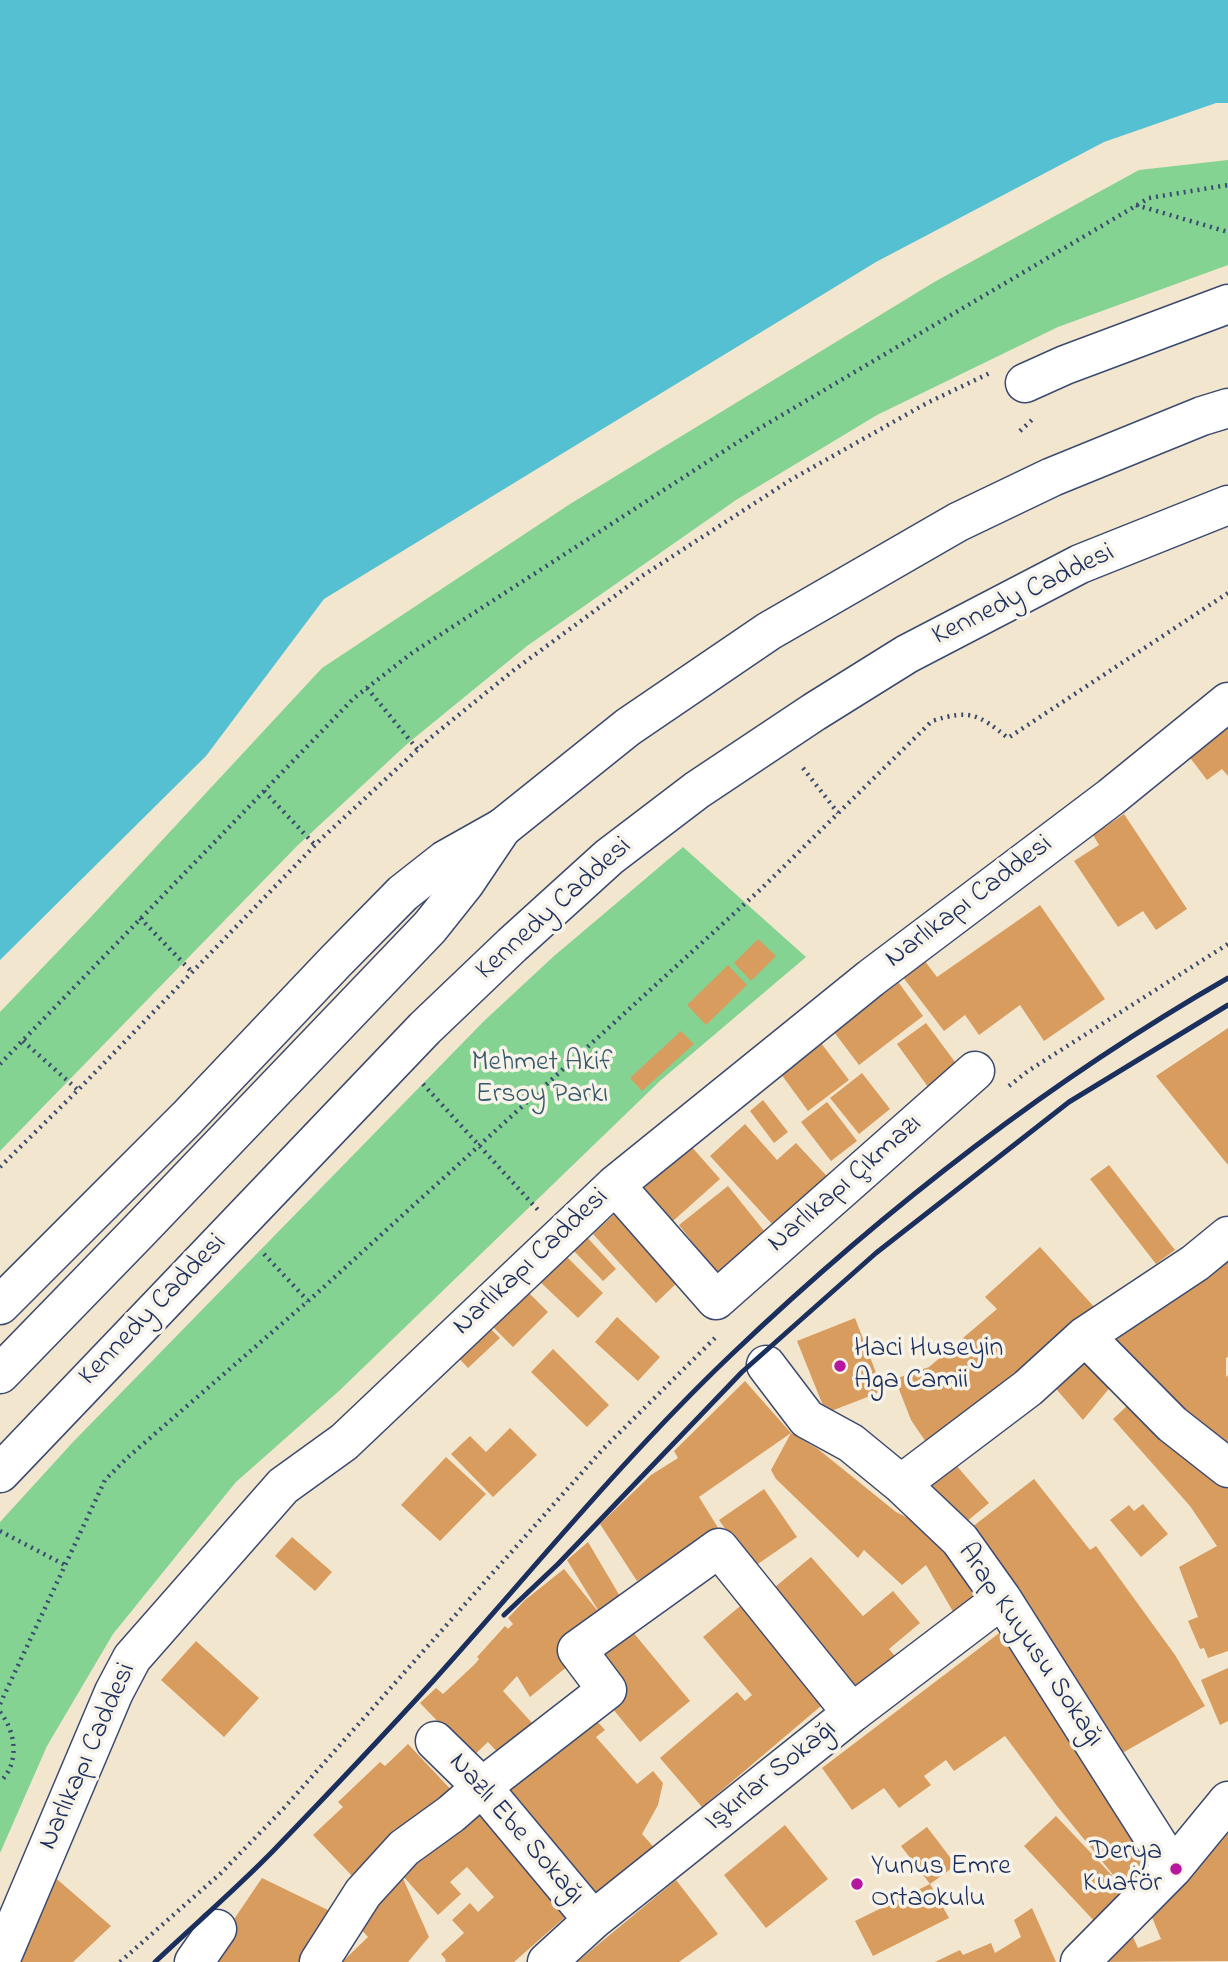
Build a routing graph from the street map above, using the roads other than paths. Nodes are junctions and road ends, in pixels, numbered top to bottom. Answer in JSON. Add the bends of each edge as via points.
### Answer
{"nodes":[{"id":1,"x":1228,"y":304,"type":"edge"},
{"id":2,"x":1013,"y":375,"type":"road end"},
{"id":3,"x":1228,"y":408,"type":"edge"},
{"id":4,"x":1228,"y":505,"type":"edge"},
{"id":5,"x":1228,"y":702,"type":"edge"},
{"id":6,"x":502,"y":828,"type":"junction"},
{"id":7,"x":975,"y":1071,"type":"dead end"},
{"id":8,"x":615,"y":1185,"type":"junction"},
{"id":9,"x":1228,"y":1236,"type":"edge"},
{"id":10,"x":0,"y":1305,"type":"edge"},
{"id":11,"x":1084,"y":1336,"type":"junction"},
{"id":12,"x":766,"y":1365,"type":"dead end"},
{"id":13,"x":0,"y":1374,"type":"edge"},
{"id":14,"x":1228,"y":1468,"type":"edge"},
{"id":15,"x":0,"y":1473,"type":"edge"},
{"id":16,"x":901,"y":1484,"type":"junction"},
{"id":17,"x":1002,"y":1599,"type":"junction"},
{"id":18,"x":852,"y":1713,"type":"junction"},
{"id":19,"x":435,"y":1741,"type":"dead end"},
{"id":20,"x":482,"y":1787,"type":"junction"},
{"id":21,"x":1228,"y":1801,"type":"edge"},
{"id":22,"x":1173,"y":1868,"type":"junction"},
{"id":23,"x":593,"y":1920,"type":"junction"},
{"id":24,"x":217,"y":1929,"type":"dead end"},
{"id":25,"x":0,"y":1961,"type":"edge"},
{"id":26,"x":194,"y":1962,"type":"edge"},
{"id":27,"x":319,"y":1962,"type":"edge"},
{"id":28,"x":547,"y":1962,"type":"edge"},
{"id":29,"x":1080,"y":1962,"type":"edge"}],
"edges":[{"from":1,"to":2,"type":"main road","via":[[1065,365]]},
{"from":3,"to":6,"type":"main road","via":[[1040,483],[958,522],[841,588],[628,727]]},
{"from":4,"to":15,"type":"main road","name":"Kennedy Caddesi","via":[[1080,564],[907,654],[696,790],[609,857],[425,1028]]},
{"from":5,"to":8,"type":"main road","name":"Narlıkapı Caddesi","via":[[1111,797],[871,978]]},
{"from":6,"to":10,"type":"main road","via":[[445,860],[403,893]]},
{"from":6,"to":13,"type":"main road","via":[[430,927]]},
{"from":7,"to":8,"type":"main road","name":"Narlıkapı Çıkmazı","via":[[716,1300]]},
{"from":8,"to":25,"type":"main road","name":"Narlıkapı Caddesi","via":[[344,1442],[283,1486],[132,1658]]},
{"from":9,"to":11,"type":"main road"},
{"from":11,"to":14,"type":"main road","via":[[1172,1424]]},
{"from":11,"to":16,"type":"main road","via":[[1028,1388]]},
{"from":12,"to":16,"type":"main road","name":"Arap Kuyusu Sokağı","via":[[807,1419],[852,1443]]},
{"from":16,"to":17,"type":"main road","name":"Arap Kuyusu Sokağı","via":[[960,1540]]},
{"from":17,"to":18,"type":"main road","name":"Işkırlar Sokağı"},
{"from":17,"to":22,"type":"main road","name":"Arap Kuyusu Sokağı"},
{"from":18,"to":20,"type":"main road","via":[[719,1548],[577,1650],[607,1690]]},
{"from":18,"to":23,"type":"main road","name":"Işkırlar Sokağı"},
{"from":19,"to":20,"type":"main road","name":"Nazlı Ebe Sokağı"},
{"from":20,"to":23,"type":"main road","name":"Nazlı Ebe Sokağı"},
{"from":20,"to":27,"type":"main road","via":[[404,1848],[363,1893]]},
{"from":21,"to":22,"type":"main road"},
{"from":22,"to":29,"type":"main road"},
{"from":23,"to":28,"type":"main road","name":"Işkırlar Sokağı"},
{"from":24,"to":26,"type":"main road"}]}
